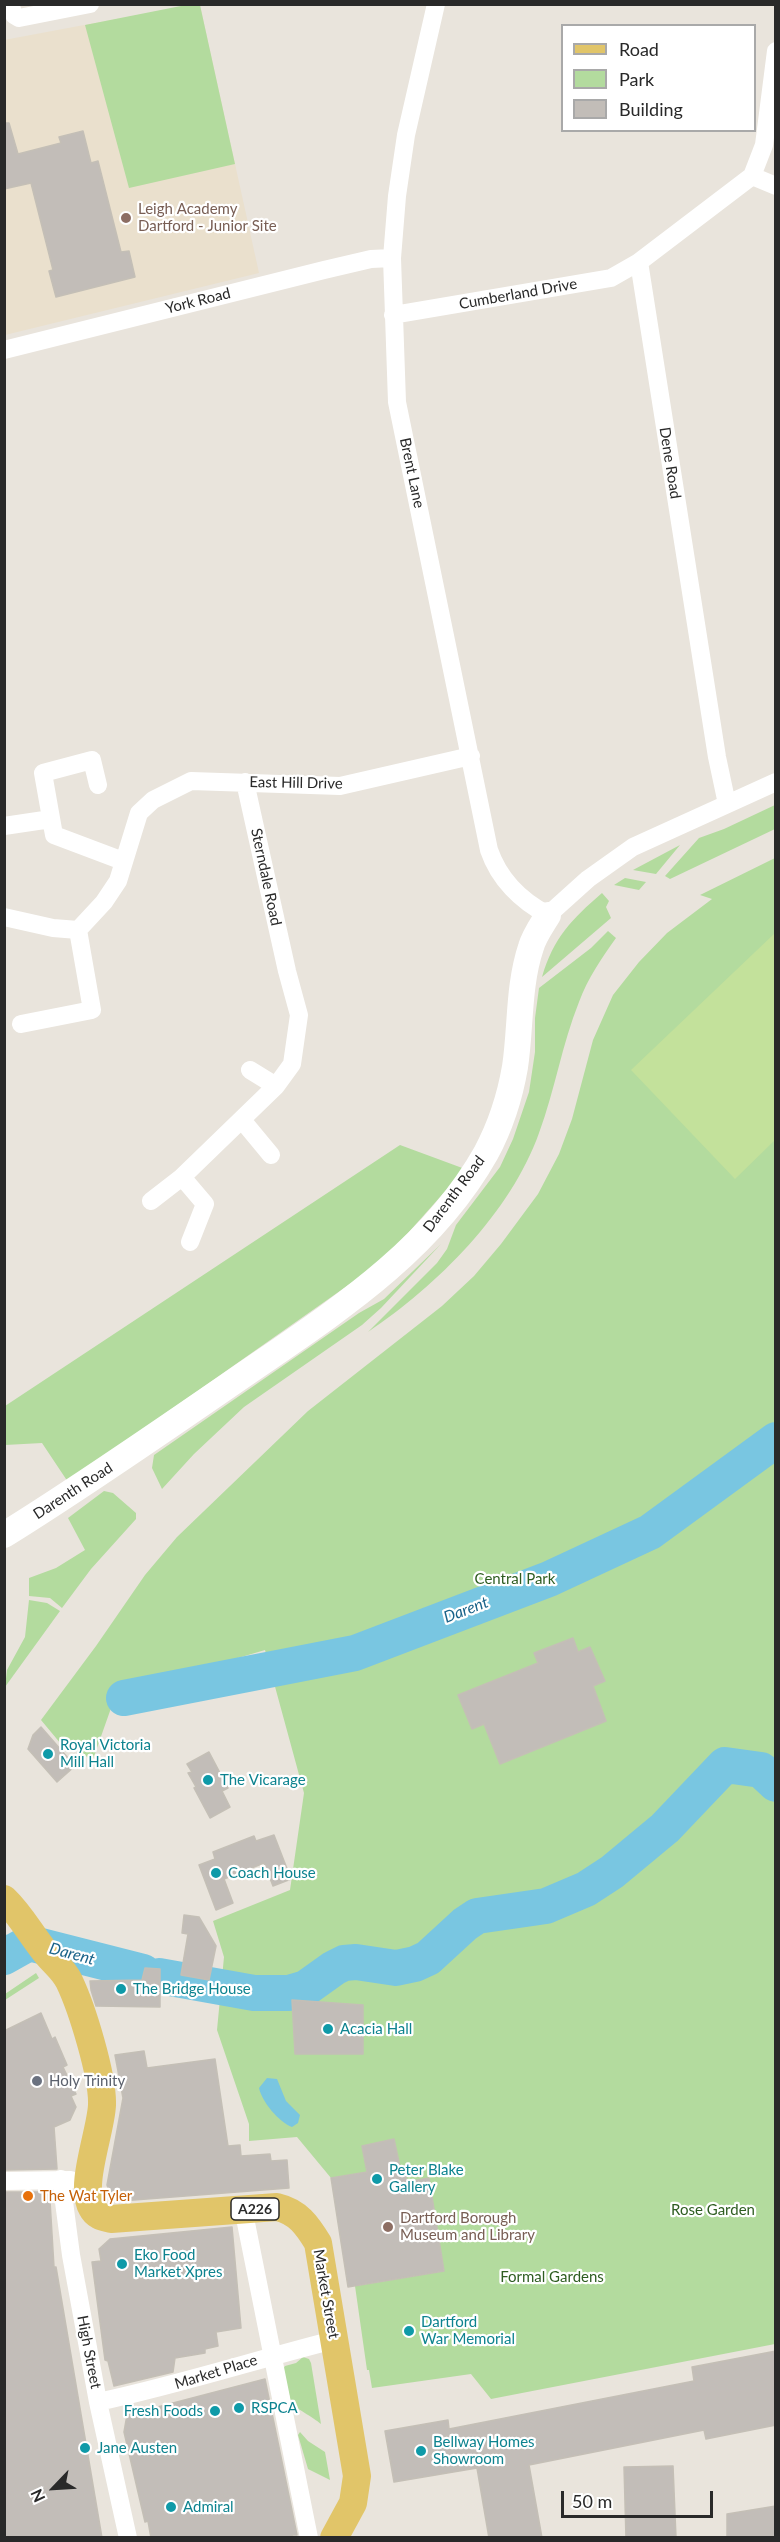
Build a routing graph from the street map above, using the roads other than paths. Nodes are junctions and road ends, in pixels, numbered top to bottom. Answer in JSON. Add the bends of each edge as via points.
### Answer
{"nodes":[{"id":1,"x":9,"y":4,"type":"edge"},
{"id":2,"x":90,"y":4,"type":"edge"},
{"id":3,"x":435,"y":4,"type":"edge"},
{"id":4,"x":776,"y":51,"type":"edge"},
{"id":5,"x":752,"y":176,"type":"junction"},
{"id":6,"x":776,"y":186,"type":"edge"},
{"id":7,"x":392,"y":258,"type":"junction"},
{"id":8,"x":639,"y":262,"type":"junction"},
{"id":9,"x":393,"y":315,"type":"junction"},
{"id":10,"x":4,"y":350,"type":"edge"},
{"id":11,"x":471,"y":756,"type":"junction"},
{"id":12,"x":245,"y":782,"type":"junction"},
{"id":13,"x":776,"y":782,"type":"edge"},
{"id":14,"x":98,"y":785,"type":"dead end"},
{"id":15,"x":728,"y":804,"type":"junction"},
{"id":16,"x":51,"y":819,"type":"junction"},
{"id":17,"x":4,"y":826,"type":"edge"},
{"id":18,"x":123,"y":861,"type":"junction"},
{"id":19,"x":548,"y":915,"type":"junction"},
{"id":20,"x":4,"y":917,"type":"edge"},
{"id":21,"x":78,"y":930,"type":"junction"},
{"id":22,"x":21,"y":1024,"type":"dead end"},
{"id":23,"x":250,"y":1070,"type":"dead end"},
{"id":24,"x":276,"y":1086,"type":"junction"},
{"id":25,"x":242,"y":1120,"type":"junction"},
{"id":26,"x":271,"y":1155,"type":"dead end"},
{"id":27,"x":182,"y":1177,"type":"junction"},
{"id":28,"x":152,"y":1201,"type":"dead end"},
{"id":29,"x":190,"y":1242,"type":"dead end"},
{"id":30,"x":4,"y":1535,"type":"edge"},
{"id":31,"x":11,"y":1905,"type":"edge"},
{"id":32,"x":4,"y":2181,"type":"edge"},
{"id":33,"x":75,"y":2181,"type":"junction"},
{"id":34,"x":246,"y":2223,"type":"dead end"},
{"id":35,"x":334,"y":2340,"type":"junction"},
{"id":36,"x":272,"y":2355,"type":"junction"},
{"id":37,"x":98,"y":2402,"type":"junction"},
{"id":38,"x":129,"y":2538,"type":"edge"},
{"id":39,"x":309,"y":2538,"type":"edge"},
{"id":40,"x":334,"y":2538,"type":"edge"}],
"edges":[{"from":1,"to":2,"type":"street","via":[[14,15],[21,18]]},
{"from":3,"to":7,"type":"street","name":"Brent Lane","via":[[406,135]]},
{"from":4,"to":5,"type":"street","via":[[764,145]]},
{"from":5,"to":6,"type":"street"},
{"from":5,"to":8,"type":"street"},
{"from":7,"to":9,"type":"street","name":"Brent Lane"},
{"from":7,"to":10,"type":"street","name":"York Road","via":[[324,270]]},
{"from":8,"to":9,"type":"street","name":"Cumberland Drive","via":[[611,278]]},
{"from":8,"to":15,"type":"street","name":"Dene Road","via":[[717,756]]},
{"from":9,"to":11,"type":"street","name":"Brent Lane","via":[[397,402]]},
{"from":11,"to":12,"type":"street","name":"East Hill Drive","via":[[340,786]]},
{"from":11,"to":19,"type":"street","name":"Brent Lane","via":[[495,868],[514,890]]},
{"from":12,"to":18,"type":"street","name":"East Hill Drive","via":[[191,781],[153,800],[139,813]]},
{"from":12,"to":24,"type":"street","name":"Sterndale Road","via":[[299,1015],[292,1064]]},
{"from":13,"to":15,"type":"street","name":"Darenth Road"},
{"from":14,"to":16,"type":"street","via":[[92,760],[43,773]]},
{"from":15,"to":19,"type":"street","name":"Darenth Road","via":[[633,847],[588,879]]},
{"from":16,"to":17,"type":"street"},
{"from":16,"to":18,"type":"street","via":[[54,836]]},
{"from":18,"to":21,"type":"street","via":[[118,881]]},
{"from":19,"to":30,"type":"street","name":"Darenth Road","via":[[531,945],[524,975],[515,1068],[503,1115],[486,1152],[437,1221],[386,1272],[342,1306],[128,1456]]},
{"from":20,"to":21,"type":"street"},
{"from":21,"to":22,"type":"street","via":[[92,1010]]},
{"from":23,"to":24,"type":"street"},
{"from":24,"to":25,"type":"street","name":"Sterndale Road"},
{"from":25,"to":26,"type":"street"},
{"from":25,"to":27,"type":"street","name":"Sterndale Road"},
{"from":27,"to":28,"type":"street","name":"Sterndale Road"},
{"from":27,"to":29,"type":"street","via":[[205,1204]]},
{"from":31,"to":33,"type":"main road","name":"High Street","number":"A226","via":[[47,1955],[62,1968],[89,2037],[102,2104]]},
{"from":32,"to":33,"type":"street"},
{"from":33,"to":35,"type":"main road","name":"Market Street","number":"A226","via":[[92,2209],[111,2219],[277,2207],[291,2211],[306,2224],[318,2243]]},
{"from":33,"to":37,"type":"street","name":"High Street","via":[[71,2255]]},
{"from":34,"to":36,"type":"street"},
{"from":35,"to":36,"type":"street","name":"Market Place"},
{"from":35,"to":40,"type":"main road","name":"Market Street","number":"A226","via":[[357,2476],[353,2503]]},
{"from":36,"to":37,"type":"street","name":"Market Place"},
{"from":36,"to":39,"type":"street"},
{"from":37,"to":38,"type":"street","name":"High Street"}]}
